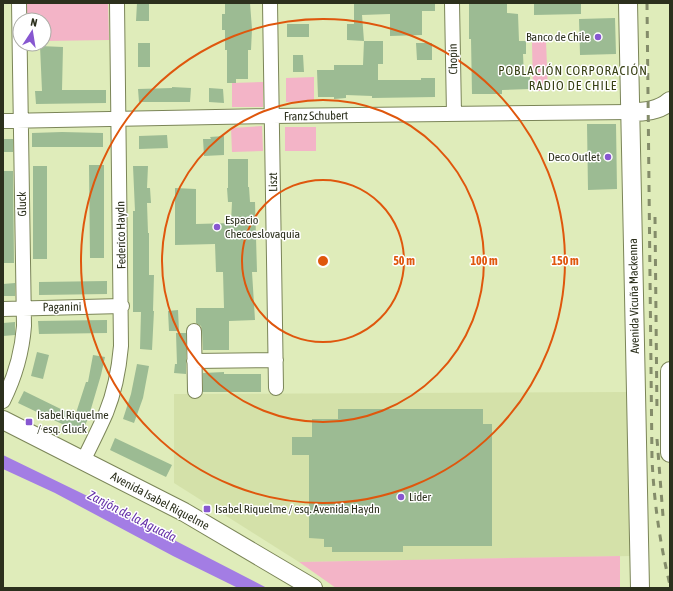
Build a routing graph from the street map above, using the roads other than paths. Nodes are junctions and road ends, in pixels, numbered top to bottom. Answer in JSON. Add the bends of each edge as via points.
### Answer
{"nodes":[{"id":1,"x":19,"y":3,"type":"edge"},
{"id":2,"x":117,"y":3,"type":"edge"},
{"id":3,"x":270,"y":3,"type":"edge"},
{"id":4,"x":452,"y":3,"type":"edge"},
{"id":5,"x":628,"y":3,"type":"edge"},
{"id":6,"x":670,"y":101,"type":"edge"},
{"id":7,"x":630,"y":112,"type":"junction"},
{"id":8,"x":454,"y":114,"type":"junction"},
{"id":9,"x":272,"y":116,"type":"junction"},
{"id":10,"x":118,"y":119,"type":"junction"},
{"id":11,"x":3,"y":121,"type":"edge"},
{"id":12,"x":20,"y":121,"type":"junction"},
{"id":13,"x":122,"y":306,"type":"junction"},
{"id":14,"x":24,"y":308,"type":"junction"},
{"id":15,"x":3,"y":309,"type":"edge"},
{"id":16,"x":194,"y":331,"type":"dead end"},
{"id":17,"x":276,"y":360,"type":"junction"},
{"id":18,"x":194,"y":361,"type":"junction"},
{"id":19,"x":670,"y":371,"type":"edge"},
{"id":20,"x":276,"y":388,"type":"dead end"},
{"id":21,"x":195,"y":390,"type":"dead end"},
{"id":22,"x":3,"y":401,"type":"edge"},
{"id":23,"x":3,"y":420,"type":"edge"},
{"id":24,"x":670,"y":452,"type":"edge"},
{"id":25,"x":83,"y":461,"type":"junction"},
{"id":26,"x":313,"y":588,"type":"edge"},
{"id":27,"x":640,"y":588,"type":"edge"}],
"edges":[{"from":1,"to":12,"type":"street","name":"Gluck"},
{"from":2,"to":10,"type":"street","name":"Federico Haydn"},
{"from":3,"to":9,"type":"street","name":"Liszt"},
{"from":4,"to":8,"type":"street","name":"Chopin"},
{"from":5,"to":7,"type":"main road","name":"Avenida Vicuña Mackenna"},
{"from":6,"to":7,"type":"main road","via":[[651,111]]},
{"from":7,"to":8,"type":"street","name":"Franz Schubert"},
{"from":7,"to":27,"type":"main road","name":"Avenida Vicuña Mackenna"},
{"from":8,"to":9,"type":"street","name":"Franz Schubert"},
{"from":9,"to":10,"type":"street","name":"Franz Schubert"},
{"from":9,"to":17,"type":"street","name":"Liszt"},
{"from":10,"to":12,"type":"street","name":"Franz Schubert"},
{"from":10,"to":13,"type":"street","name":"Federico Haydn"},
{"from":11,"to":12,"type":"street","name":"Franz Schubert"},
{"from":12,"to":14,"type":"street","name":"Gluck"},
{"from":13,"to":14,"type":"street","name":"Paganini"},
{"from":13,"to":25,"type":"street","name":"Federico Haydn","via":[[121,346],[116,380],[106,412]]},
{"from":14,"to":15,"type":"street","name":"Paganini"},
{"from":14,"to":22,"type":"street","name":"Gluck","via":[[22,351]]},
{"from":16,"to":18,"type":"street"},
{"from":17,"to":18,"type":"street"},
{"from":17,"to":20,"type":"street","name":"Liszt"},
{"from":18,"to":21,"type":"street"},
{"from":19,"to":24,"type":"main road"},
{"from":23,"to":25,"type":"main road","name":"Avenida Isabel Riquelme"},
{"from":25,"to":26,"type":"main road","name":"Avenida Isabel Riquelme","via":[[184,512]]}]}
